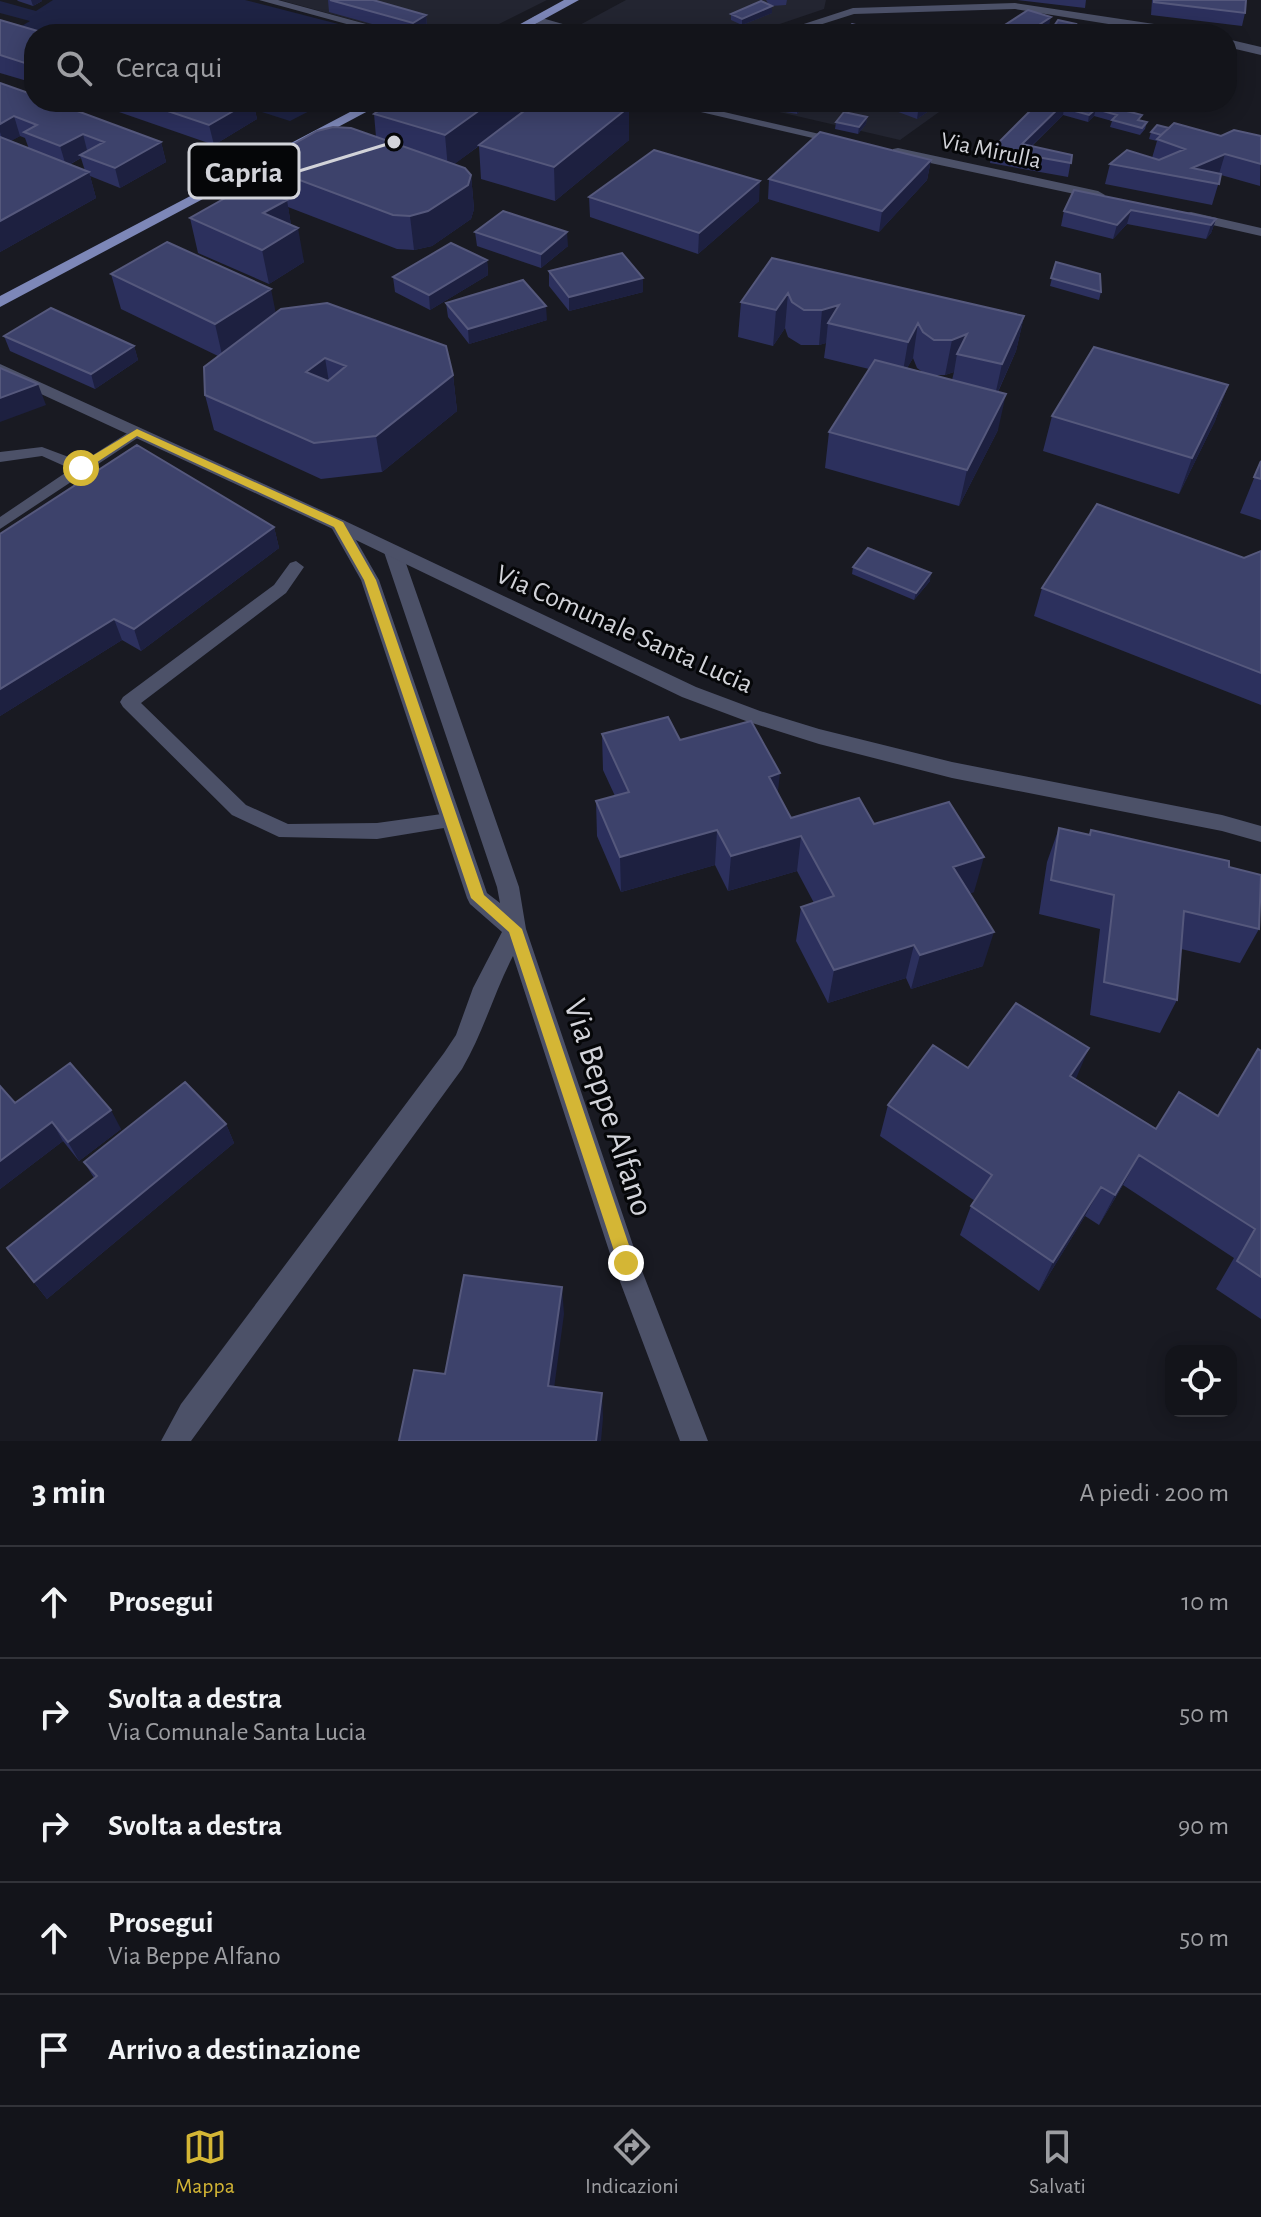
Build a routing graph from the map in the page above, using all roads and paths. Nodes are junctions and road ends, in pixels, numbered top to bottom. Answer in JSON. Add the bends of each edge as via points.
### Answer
{"nodes":[{"id":1,"x":265,"y":0,"type":"edge"},
{"id":2,"x":573,"y":0,"type":"edge"},
{"id":3,"x":535,"y":20,"type":"junction"},
{"id":4,"x":358,"y":24,"type":"edge"},
{"id":5,"x":527,"y":24,"type":"edge"},
{"id":6,"x":549,"y":24,"type":"edge"},
{"id":7,"x":811,"y":24,"type":"edge"},
{"id":8,"x":1130,"y":24,"type":"edge"},
{"id":9,"x":1237,"y":45,"type":"edge"},
{"id":10,"x":1261,"y":51,"type":"edge"},
{"id":11,"x":360,"y":112,"type":"edge"},
{"id":12,"x":710,"y":112,"type":"edge"},
{"id":13,"x":858,"y":144,"type":"edge"},
{"id":14,"x":888,"y":150,"type":"edge"},
{"id":15,"x":1114,"y":199,"type":"edge"},
{"id":16,"x":1174,"y":212,"type":"edge"},
{"id":17,"x":1261,"y":232,"type":"edge"},
{"id":18,"x":0,"y":302,"type":"edge"},
{"id":19,"x":0,"y":369,"type":"edge"},
{"id":20,"x":137,"y":432,"type":"junction"},
{"id":21,"x":0,"y":457,"type":"edge"},
{"id":22,"x":81,"y":468,"type":"junction"},
{"id":23,"x":0,"y":524,"type":"edge"},
{"id":24,"x":339,"y":525,"type":"junction"},
{"id":25,"x":393,"y":552,"type":"junction"},
{"id":26,"x":296,"y":567,"type":"dead end"},
{"id":27,"x":449,"y":821,"type":"junction"},
{"id":28,"x":1261,"y":834,"type":"edge"},
{"id":29,"x":515,"y":929,"type":"junction"},
{"id":30,"x":175,"y":1441,"type":"edge"},
{"id":31,"x":694,"y":1441,"type":"edge"}],
"edges":[{"from":1,"to":4,"type":"street"},
{"from":2,"to":3,"type":"main road"},
{"from":3,"to":5,"type":"main road"},
{"from":3,"to":6,"type":"street"},
{"from":7,"to":8,"type":"street","via":[[853,11],[1015,6]]},
{"from":9,"to":10,"type":"street"},
{"from":11,"to":18,"type":"main road"},
{"from":12,"to":13,"type":"street"},
{"from":14,"to":15,"type":"street","name":"Via Mirulla"},
{"from":16,"to":17,"type":"street"},
{"from":19,"to":20,"type":"street","name":"Via Comunale Santa Lucia"},
{"from":20,"to":22,"type":"lane"},
{"from":20,"to":24,"type":"street","name":"Via Comunale Santa Lucia"},
{"from":21,"to":22,"type":"lane","via":[[52,451]]},
{"from":22,"to":23,"type":"lane","via":[[55,491]]},
{"from":24,"to":25,"type":"street","name":"Via Comunale Santa Lucia"},
{"from":24,"to":27,"type":"street","via":[[370,580]]},
{"from":25,"to":28,"type":"street","name":"Via Comunale Santa Lucia","via":[[689,692],[782,727],[912,761]]},
{"from":25,"to":29,"type":"street","name":"Via Beppe Alfano","via":[[508,887]]},
{"from":26,"to":27,"type":"lane","via":[[280,589],[129,702],[239,810],[286,832],[377,831]]},
{"from":27,"to":29,"type":"street","via":[[478,898]]},
{"from":29,"to":30,"type":"street","via":[[453,1061]]},
{"from":29,"to":31,"type":"street","name":"Via Beppe Alfano","via":[[626,1263]]}]}
